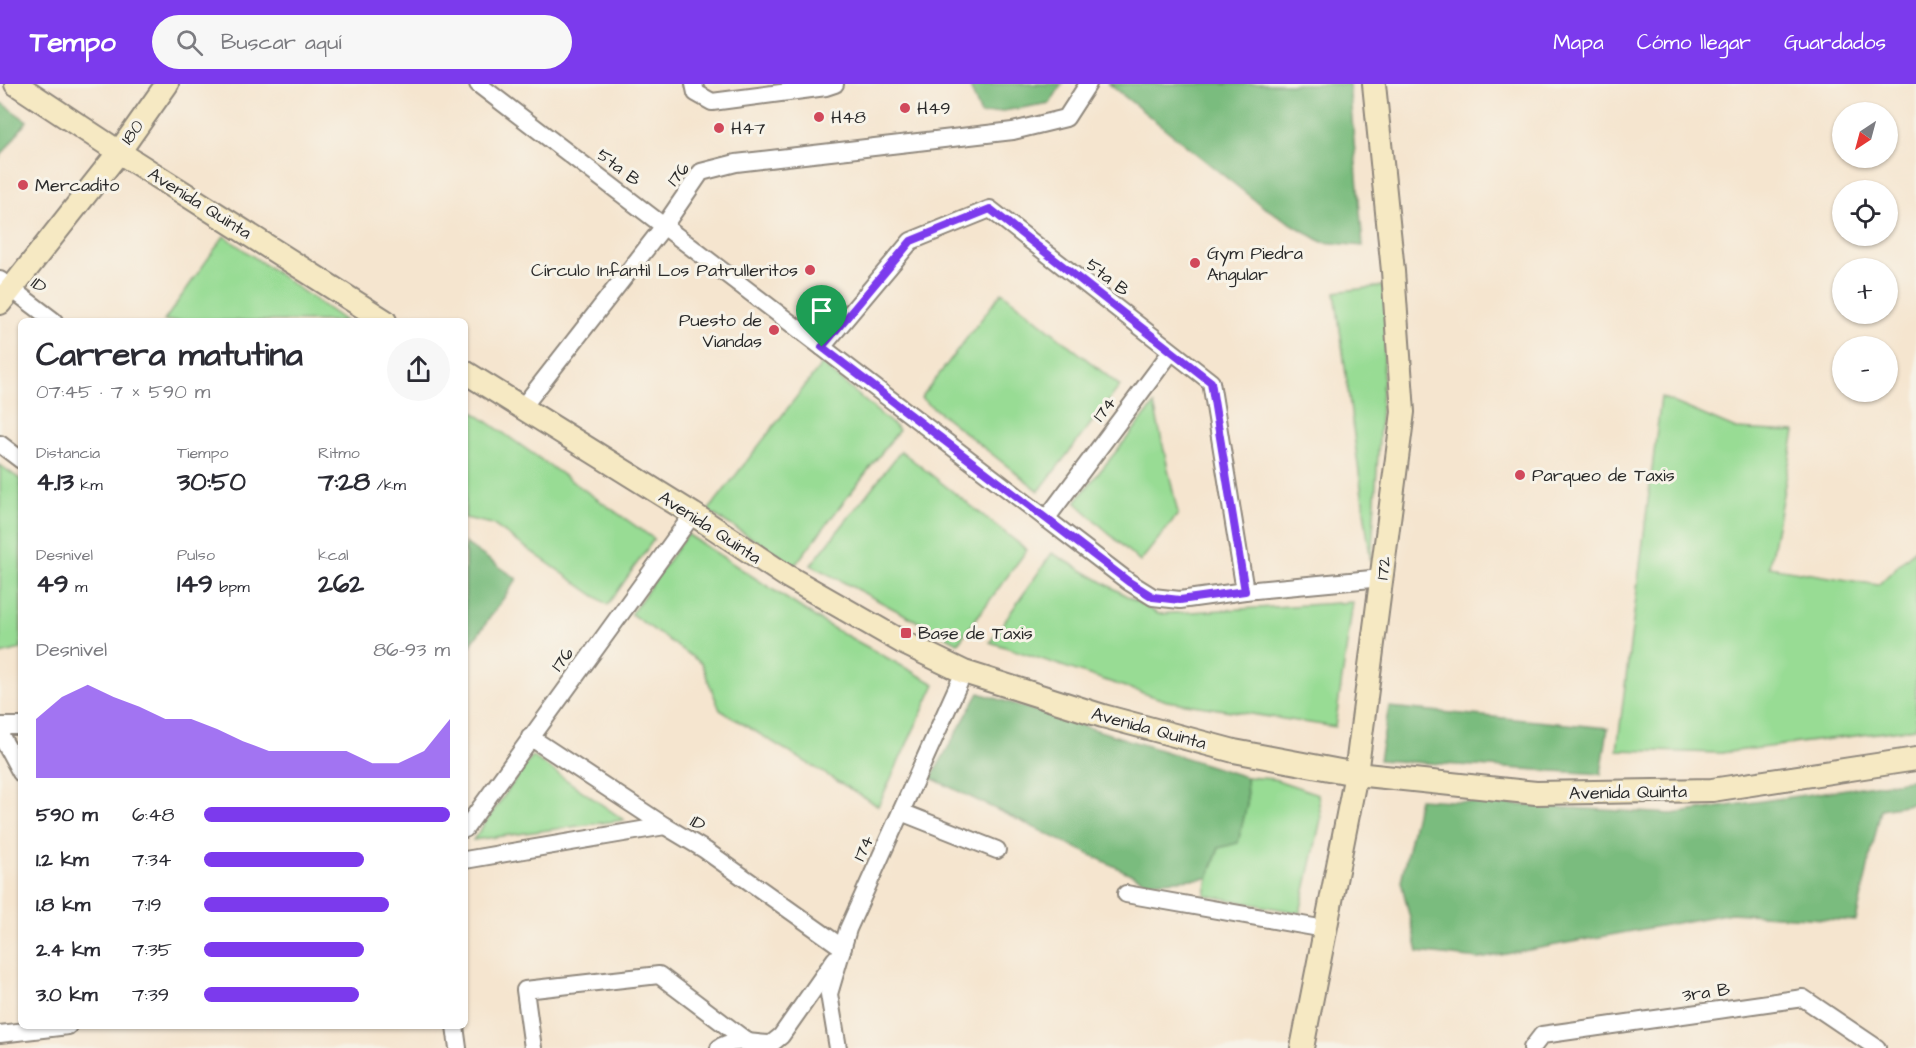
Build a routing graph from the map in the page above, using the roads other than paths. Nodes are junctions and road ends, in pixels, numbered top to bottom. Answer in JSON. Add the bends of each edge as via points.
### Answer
{"nodes":[{"id":1,"x":16,"y":84,"type":"edge"},
{"id":2,"x":167,"y":84,"type":"edge"},
{"id":3,"x":478,"y":84,"type":"edge"},
{"id":4,"x":694,"y":84,"type":"edge"},
{"id":5,"x":835,"y":84,"type":"edge"},
{"id":6,"x":1088,"y":84,"type":"edge"},
{"id":7,"x":1374,"y":84,"type":"edge"},
{"id":8,"x":118,"y":152,"type":"junction"},
{"id":9,"x":664,"y":226,"type":"junction"},
{"id":10,"x":4,"y":290,"type":"edge"},
{"id":11,"x":49,"y":318,"type":"edge"},
{"id":12,"x":381,"y":318,"type":"edge"},
{"id":13,"x":822,"y":347,"type":"junction"},
{"id":14,"x":1171,"y":352,"type":"junction"},
{"id":15,"x":468,"y":374,"type":"edge"},
{"id":16,"x":522,"y":408,"type":"junction"},
{"id":17,"x":0,"y":444,"type":"edge"},
{"id":18,"x":18,"y":458,"type":"edge"},
{"id":19,"x":693,"y":514,"type":"junction"},
{"id":20,"x":1046,"y":519,"type":"junction"},
{"id":21,"x":1382,"y":578,"type":"junction"},
{"id":22,"x":1245,"y":591,"type":"junction"},
{"id":23,"x":964,"y":672,"type":"junction"},
{"id":24,"x":0,"y":726,"type":"edge"},
{"id":25,"x":18,"y":726,"type":"edge"},
{"id":26,"x":0,"y":734,"type":"edge"},
{"id":27,"x":530,"y":737,"type":"junction"},
{"id":28,"x":1916,"y":759,"type":"edge"},
{"id":29,"x":18,"y":767,"type":"edge"},
{"id":30,"x":1356,"y":774,"type":"junction"},
{"id":31,"x":901,"y":812,"type":"junction"},
{"id":32,"x":468,"y":825,"type":"edge"},
{"id":33,"x":665,"y":826,"type":"junction"},
{"id":34,"x":997,"y":850,"type":"dead end"},
{"id":35,"x":468,"y":859,"type":"edge"},
{"id":36,"x":1126,"y":894,"type":"dead end"},
{"id":37,"x":1325,"y":929,"type":"junction"},
{"id":38,"x":843,"y":948,"type":"junction"},
{"id":39,"x":42,"y":1029,"type":"edge"},
{"id":40,"x":455,"y":1029,"type":"edge"},
{"id":41,"x":0,"y":1034,"type":"edge"},
{"id":42,"x":748,"y":1042,"type":"junction"},
{"id":43,"x":458,"y":1048,"type":"edge"},
{"id":44,"x":533,"y":1048,"type":"edge"},
{"id":45,"x":719,"y":1048,"type":"edge"},
{"id":46,"x":838,"y":1048,"type":"edge"},
{"id":47,"x":1302,"y":1048,"type":"edge"},
{"id":48,"x":1532,"y":1048,"type":"edge"},
{"id":49,"x":1877,"y":1048,"type":"edge"}],
"edges":[{"from":1,"to":8,"type":"main road","name":"Avenida Quinta"},
{"from":2,"to":8,"type":"main road","name":"180"},
{"from":3,"to":9,"type":"street","name":"5ta B"},
{"from":4,"to":5,"type":"street","via":[[696,93],[712,102]]},
{"from":6,"to":9,"type":"street","name":"176","via":[[1066,118],[1013,131],[736,163],[701,172]]},
{"from":7,"to":21,"type":"main road","name":"172","via":[[1403,412]]},
{"from":8,"to":10,"type":"main road","name":"180"},
{"from":8,"to":12,"type":"main road","name":"Avenida Quinta"},
{"from":9,"to":13,"type":"street","name":"5ta B"},
{"from":9,"to":16,"type":"street","name":"176"},
{"from":10,"to":11,"type":"street","name":"1D"},
{"from":13,"to":14,"type":"street","name":"5ta B","via":[[911,241],[990,209]]},
{"from":13,"to":20,"type":"street","name":"5ta B"},
{"from":14,"to":20,"type":"street","name":"174"},
{"from":14,"to":22,"type":"street","name":"5ta B","via":[[1211,382]]},
{"from":15,"to":16,"type":"main road","name":"Avenida Quinta"},
{"from":16,"to":19,"type":"main road","name":"Avenida Quinta"},
{"from":17,"to":18,"type":"street"},
{"from":19,"to":23,"type":"main road","name":"Avenida Quinta","via":[[785,575],[902,642]]},
{"from":19,"to":27,"type":"street","name":"176"},
{"from":20,"to":22,"type":"street","name":"5ta B","via":[[1153,597],[1180,600]]},
{"from":21,"to":22,"type":"street","name":"5ta B"},
{"from":21,"to":30,"type":"main road","name":"172"},
{"from":23,"to":30,"type":"main road","name":"Avenida Quinta","via":[[1062,704],[1234,751]]},
{"from":23,"to":31,"type":"street","name":"174"},
{"from":24,"to":25,"type":"street"},
{"from":26,"to":29,"type":"street"},
{"from":27,"to":32,"type":"street","name":"176"},
{"from":27,"to":33,"type":"street","name":"1D"},
{"from":28,"to":30,"type":"main road","name":"Avenida Quinta","via":[[1712,790],[1536,793]]},
{"from":30,"to":37,"type":"main road","name":"172"},
{"from":31,"to":34,"type":"street"},
{"from":31,"to":38,"type":"street","name":"174"},
{"from":33,"to":35,"type":"street"},
{"from":33,"to":38,"type":"street","name":"1D","via":[[705,849]]},
{"from":36,"to":37,"type":"street"},
{"from":37,"to":47,"type":"main road","name":"172"},
{"from":38,"to":42,"type":"street","via":[[781,1036],[771,1044]]},
{"from":38,"to":46,"type":"street","name":"174","via":[[829,994]]},
{"from":39,"to":41,"type":"street"},
{"from":40,"to":43,"type":"street"},
{"from":42,"to":44,"type":"street","via":[[659,975],[525,990]]},
{"from":42,"to":45,"type":"street","via":[[725,1043]]},
{"from":48,"to":49,"type":"street","name":"3ra B","via":[[1542,1035],[1803,998]]}]}
